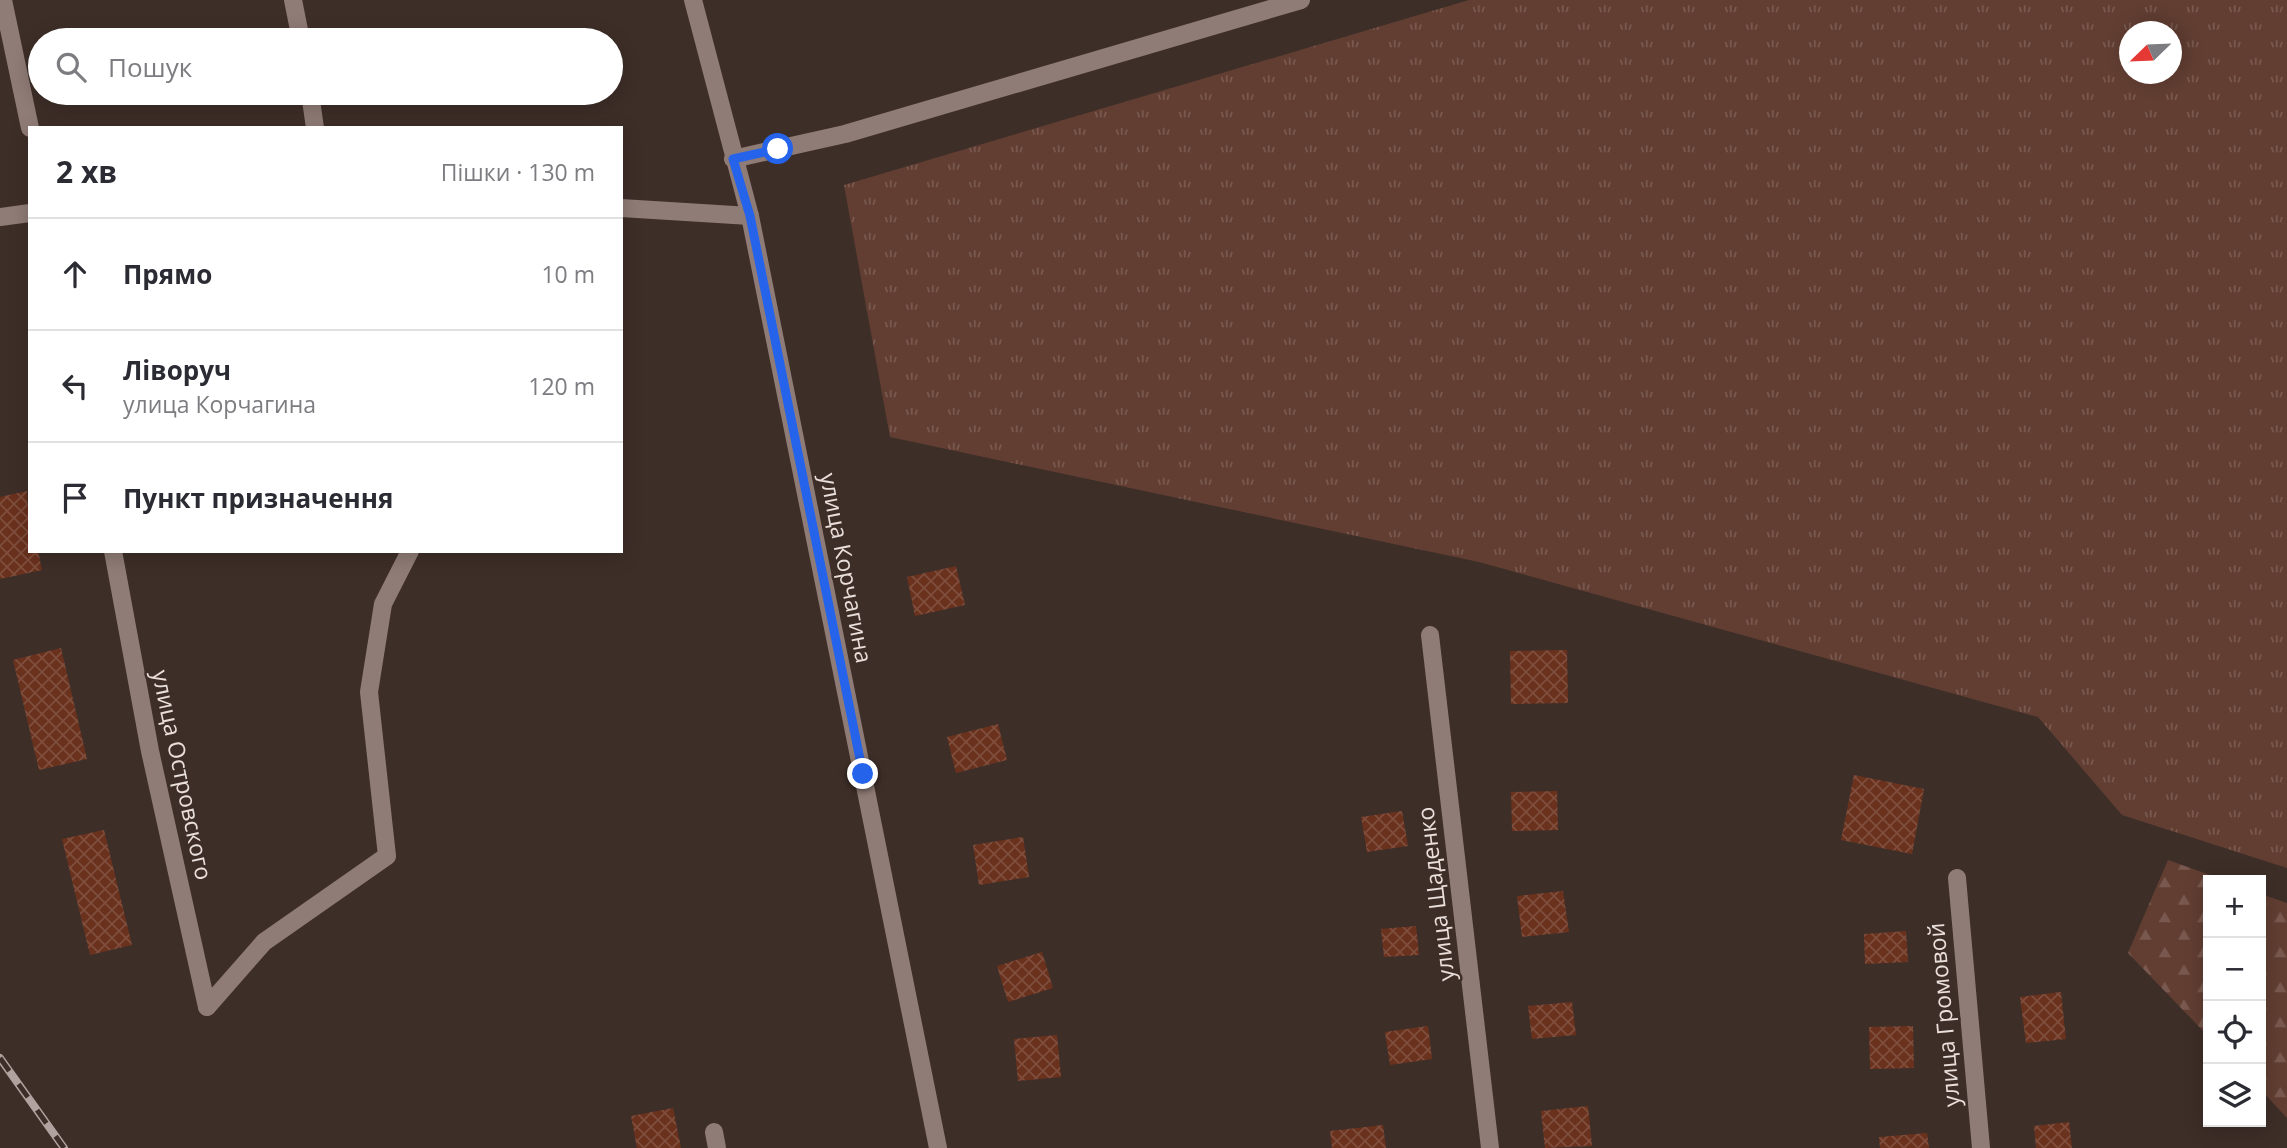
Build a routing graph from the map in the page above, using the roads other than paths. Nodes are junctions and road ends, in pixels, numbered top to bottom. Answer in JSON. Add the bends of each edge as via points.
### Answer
{"nodes":[{"id":1,"x":3,"y":0,"type":"edge"},
{"id":2,"x":293,"y":0,"type":"edge"},
{"id":3,"x":693,"y":0,"type":"edge"},
{"id":4,"x":1301,"y":0,"type":"edge"},
{"id":5,"x":299,"y":28,"type":"edge"},
{"id":6,"x":312,"y":105,"type":"edge"},
{"id":7,"x":30,"y":126,"type":"edge"},
{"id":8,"x":315,"y":126,"type":"edge"},
{"id":9,"x":733,"y":159,"type":"junction"},
{"id":10,"x":623,"y":208,"type":"edge"},
{"id":11,"x":28,"y":213,"type":"edge"},
{"id":12,"x":750,"y":216,"type":"junction"},
{"id":13,"x":0,"y":217,"type":"edge"},
{"id":14,"x":113,"y":553,"type":"edge"},
{"id":15,"x":409,"y":553,"type":"edge"},
{"id":16,"x":1430,"y":635,"type":"dead end"},
{"id":17,"x":1957,"y":878,"type":"dead end"},
{"id":18,"x":938,"y":1148,"type":"edge"},
{"id":19,"x":1490,"y":1148,"type":"edge"},
{"id":20,"x":1981,"y":1148,"type":"edge"}],
"edges":[{"from":1,"to":7,"type":"street"},
{"from":2,"to":5,"type":"street"},
{"from":3,"to":9,"type":"street","name":"улица Корчагина"},
{"from":4,"to":9,"type":"street","via":[[845,134]]},
{"from":6,"to":8,"type":"street"},
{"from":9,"to":12,"type":"street","name":"улица Корчагина"},
{"from":10,"to":12,"type":"street"},
{"from":11,"to":13,"type":"street"},
{"from":12,"to":18,"type":"street","name":"улица Корчагина"},
{"from":14,"to":15,"type":"street","name":"улица Островского","via":[[150,751],[207,1007],[264,943],[387,856],[369,692],[383,604]]},
{"from":16,"to":19,"type":"street","name":"улица Щаденко"},
{"from":17,"to":20,"type":"street","name":"улица Громовой"}]}
